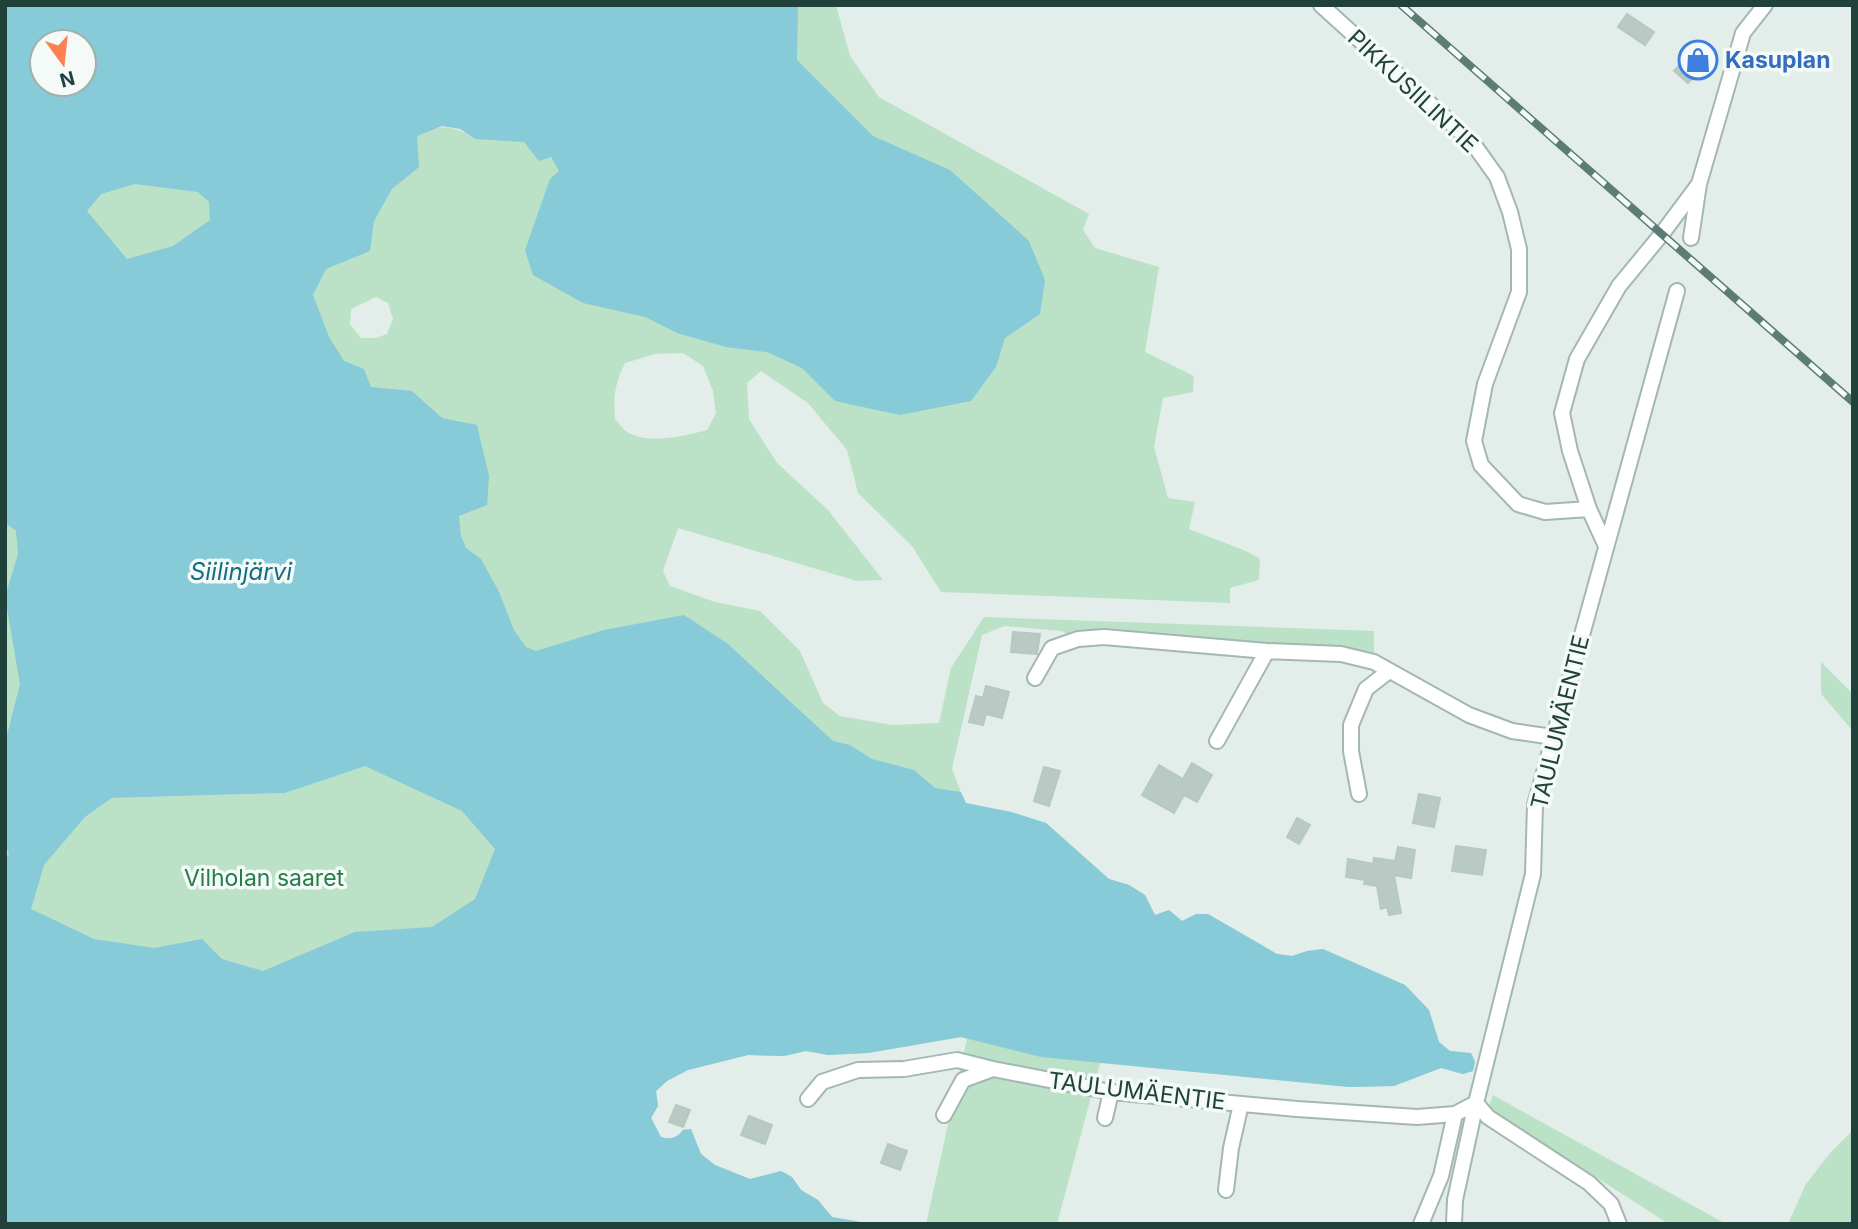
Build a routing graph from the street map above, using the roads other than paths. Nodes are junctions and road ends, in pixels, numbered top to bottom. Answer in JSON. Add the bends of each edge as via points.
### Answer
{"nodes":[{"id":1,"x":1321,"y":5,"type":"edge"},
{"id":2,"x":1765,"y":5,"type":"edge"},
{"id":3,"x":1699,"y":184,"type":"junction"},
{"id":4,"x":1691,"y":238,"type":"dead end"},
{"id":5,"x":1677,"y":291,"type":"dead end"},
{"id":6,"x":1589,"y":509,"type":"junction"},
{"id":7,"x":1606,"y":547,"type":"junction"},
{"id":8,"x":1267,"y":651,"type":"junction"},
{"id":9,"x":1389,"y":671,"type":"junction"},
{"id":10,"x":1035,"y":678,"type":"dead end"},
{"id":11,"x":1553,"y":737,"type":"junction"},
{"id":12,"x":1217,"y":741,"type":"dead end"},
{"id":13,"x":1359,"y":794,"type":"dead end"},
{"id":14,"x":993,"y":1069,"type":"junction"},
{"id":15,"x":1111,"y":1092,"type":"junction"},
{"id":16,"x":808,"y":1099,"type":"dead end"},
{"id":17,"x":1476,"y":1103,"type":"junction"},
{"id":18,"x":1241,"y":1104,"type":"junction"},
{"id":19,"x":1455,"y":1114,"type":"junction"},
{"id":20,"x":944,"y":1115,"type":"dead end"},
{"id":21,"x":1105,"y":1118,"type":"dead end"},
{"id":22,"x":1226,"y":1190,"type":"dead end"},
{"id":23,"x":1421,"y":1224,"type":"edge"},
{"id":24,"x":1454,"y":1224,"type":"edge"},
{"id":25,"x":1619,"y":1224,"type":"edge"}],
"edges":[{"from":1,"to":6,"type":"street","name":"PIKKUSIILINTIE","via":[[1472,142],[1496,177],[1510,212],[1519,249],[1519,292],[1485,384],[1474,441],[1481,465],[1518,504],[1545,512]]},
{"from":2,"to":3,"type":"street","via":[[1743,33]]},
{"from":3,"to":4,"type":"street"},
{"from":3,"to":6,"type":"street","via":[[1619,286],[1577,359],[1562,413]]},
{"from":5,"to":7,"type":"street","name":"TAULUMÄENTIE"},
{"from":6,"to":7,"type":"street"},
{"from":7,"to":11,"type":"street","name":"TAULUMÄENTIE"},
{"from":8,"to":9,"type":"street","via":[[1340,654]]},
{"from":8,"to":10,"type":"street","via":[[1104,637],[1078,639],[1052,648]]},
{"from":8,"to":12,"type":"street"},
{"from":9,"to":11,"type":"street","via":[[1469,715],[1512,731]]},
{"from":9,"to":13,"type":"street","via":[[1366,689],[1351,726]]},
{"from":11,"to":17,"type":"street","name":"TAULUMÄENTIE","via":[[1535,805],[1533,874]]},
{"from":14,"to":15,"type":"street","name":"TAULUMÄENTIE"},
{"from":14,"to":16,"type":"street","name":"TAULUMÄENTIE","via":[[957,1060],[904,1069],[858,1070],[822,1082]]},
{"from":14,"to":20,"type":"street","via":[[963,1080]]},
{"from":15,"to":18,"type":"street","name":"TAULUMÄENTIE"},
{"from":15,"to":21,"type":"street"},
{"from":17,"to":19,"type":"street","name":"TAULUMÄENTIE"},
{"from":17,"to":24,"type":"street","name":"TAULUMÄENTIE"},
{"from":17,"to":25,"type":"street","via":[[1488,1117],[1589,1183],[1611,1204]]},
{"from":18,"to":19,"type":"street","name":"TAULUMÄENTIE","via":[[1417,1117]]},
{"from":18,"to":22,"type":"street"},
{"from":19,"to":23,"type":"street","via":[[1441,1176]]}]}
